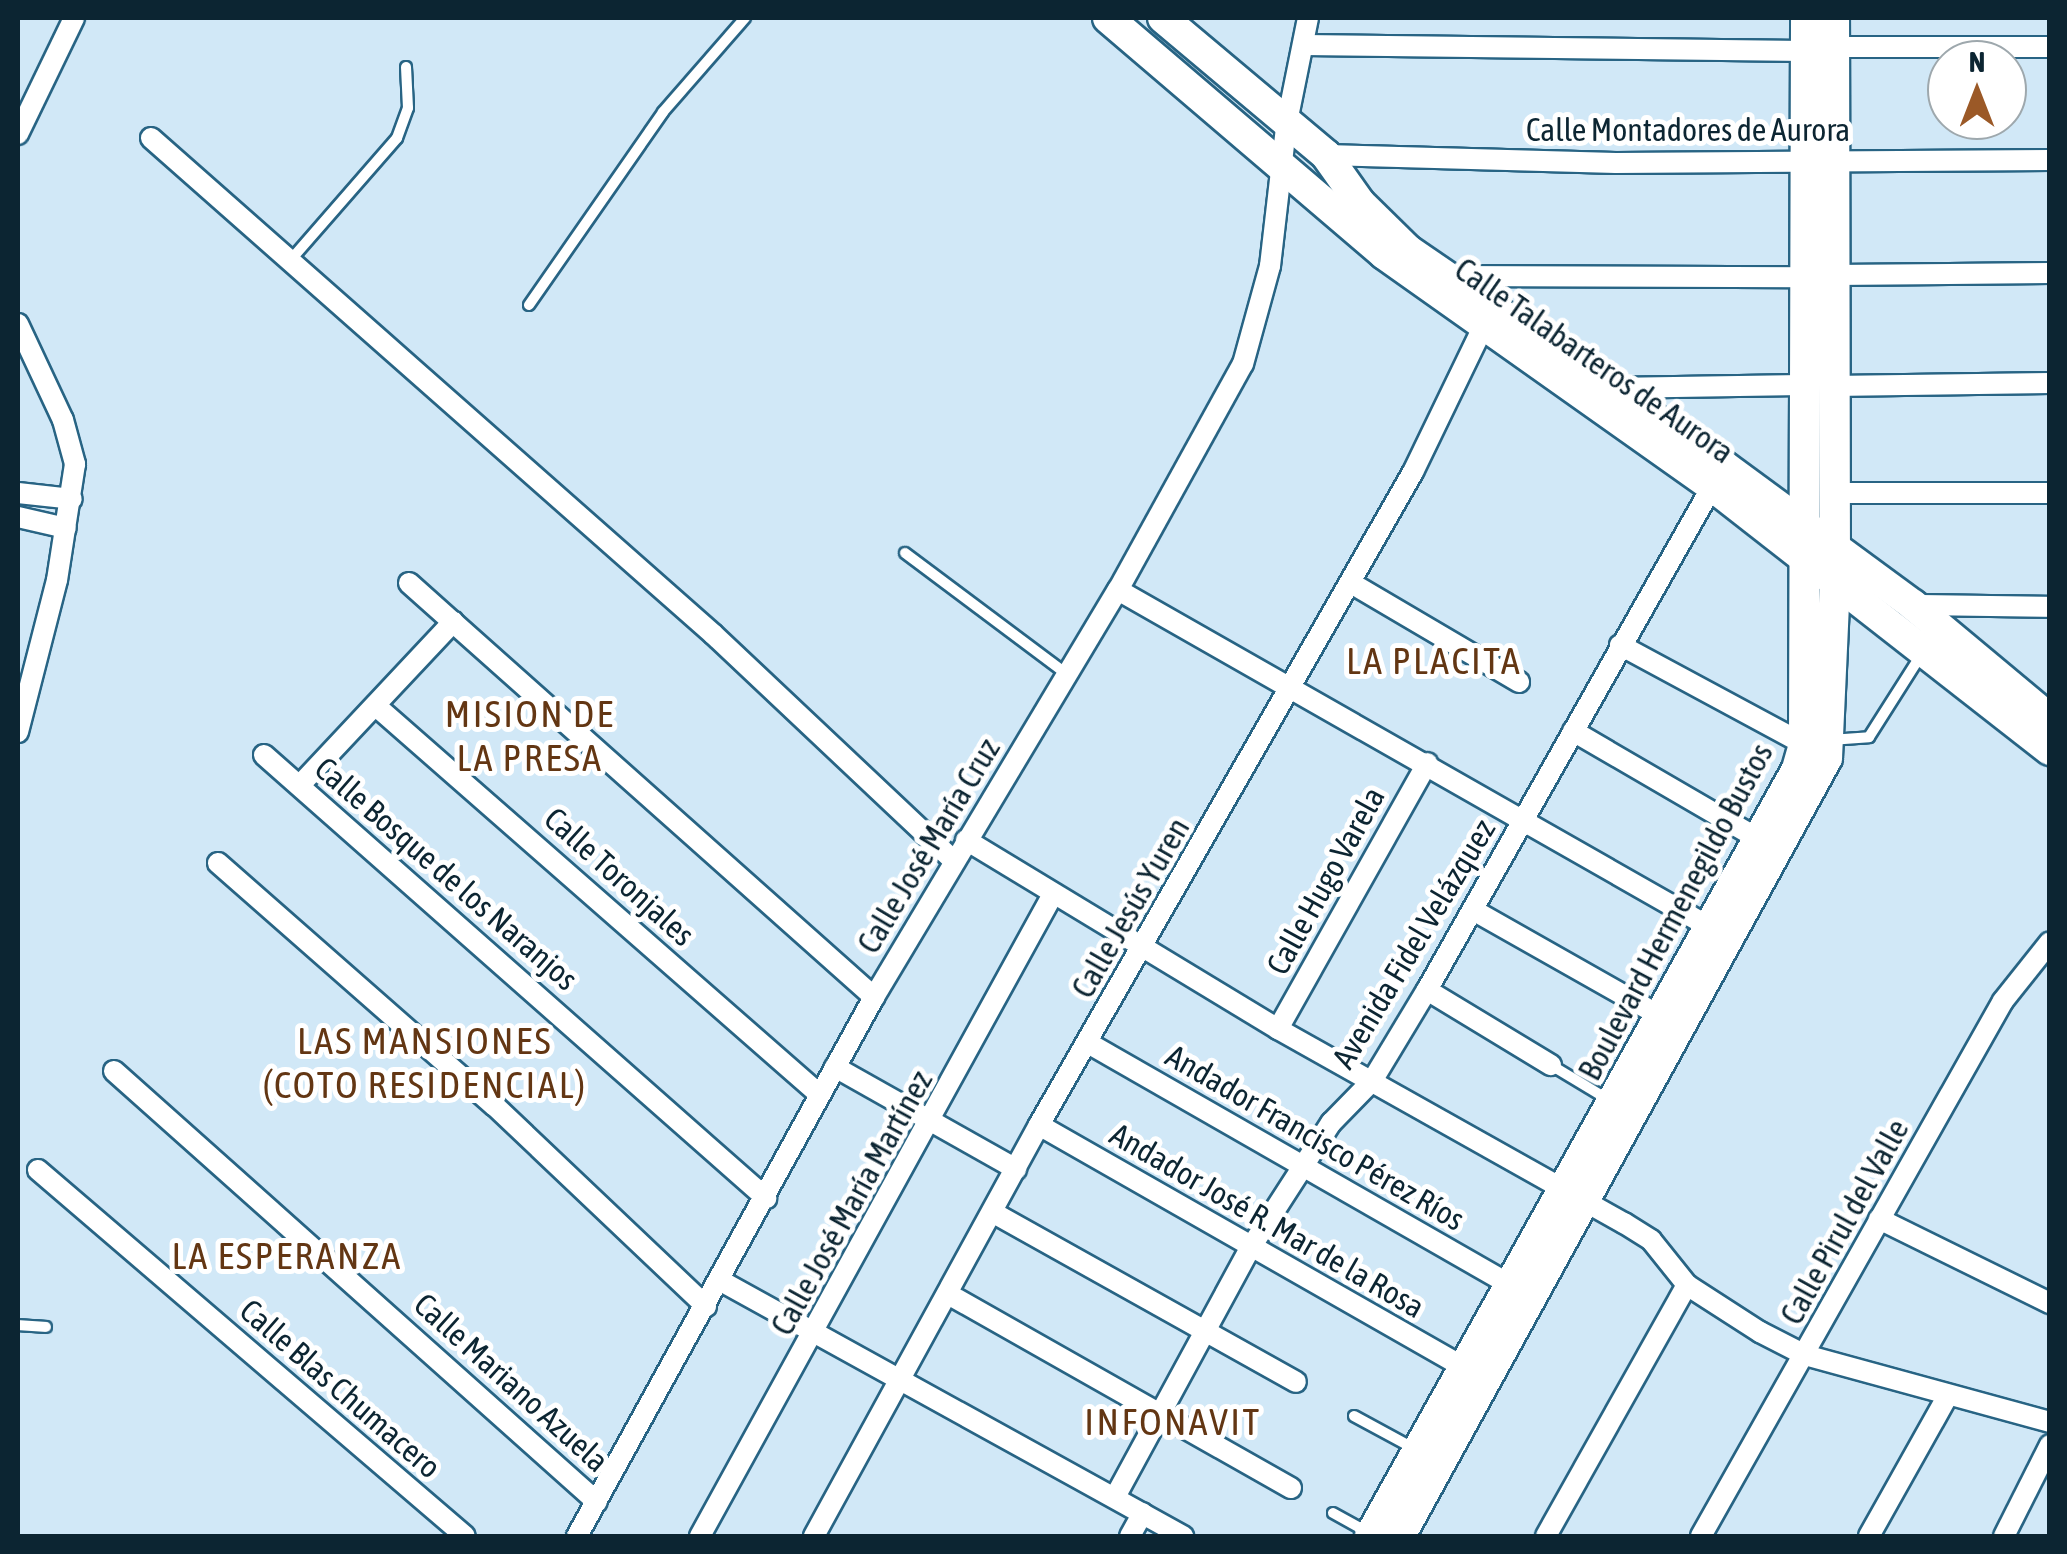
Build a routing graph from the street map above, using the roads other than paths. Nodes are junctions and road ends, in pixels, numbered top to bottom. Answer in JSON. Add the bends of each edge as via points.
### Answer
{"nodes":[{"id":1,"x":74,"y":18,"type":"edge"},
{"id":2,"x":744,"y":18,"type":"edge"},
{"id":3,"x":1108,"y":18,"type":"edge"},
{"id":4,"x":1163,"y":18,"type":"edge"},
{"id":5,"x":1308,"y":18,"type":"edge"},
{"id":6,"x":1806,"y":18,"type":"edge"},
{"id":7,"x":1824,"y":38,"type":"edge"},
{"id":8,"x":1304,"y":46,"type":"junction"},
{"id":9,"x":2050,"y":47,"type":"edge"},
{"id":10,"x":406,"y":68,"type":"dead end"},
{"id":11,"x":1286,"y":126,"type":"junction"},
{"id":12,"x":18,"y":134,"type":"edge"},
{"id":13,"x":152,"y":138,"type":"dead end"},
{"id":14,"x":1326,"y":155,"type":"junction"},
{"id":15,"x":2050,"y":160,"type":"edge"},
{"id":16,"x":1819,"y":161,"type":"junction"},
{"id":17,"x":1284,"y":171,"type":"junction"},
{"id":18,"x":288,"y":264,"type":"junction"},
{"id":19,"x":2050,"y":274,"type":"edge"},
{"id":20,"x":1833,"y":275,"type":"junction"},
{"id":21,"x":1446,"y":276,"type":"junction"},
{"id":22,"x":1802,"y":277,"type":"junction"},
{"id":23,"x":530,"y":304,"type":"dead end"},
{"id":24,"x":1488,"y":317,"type":"junction"},
{"id":25,"x":18,"y":324,"type":"edge"},
{"id":26,"x":2050,"y":383,"type":"edge"},
{"id":27,"x":1817,"y":385,"type":"junction"},
{"id":28,"x":1611,"y":388,"type":"junction"},
{"id":29,"x":1718,"y":476,"type":"junction"},
{"id":30,"x":18,"y":493,"type":"edge"},
{"id":31,"x":2050,"y":493,"type":"edge"},
{"id":32,"x":1834,"y":494,"type":"junction"},
{"id":33,"x":72,"y":499,"type":"junction"},
{"id":34,"x":18,"y":517,"type":"edge"},
{"id":35,"x":66,"y":528,"type":"junction"},
{"id":36,"x":1803,"y":528,"type":"junction"},
{"id":37,"x":905,"y":553,"type":"dead end"},
{"id":38,"x":1804,"y":560,"type":"junction"},
{"id":39,"x":1835,"y":564,"type":"junction"},
{"id":40,"x":409,"y":583,"type":"dead end"},
{"id":41,"x":1351,"y":583,"type":"junction"},
{"id":42,"x":1118,"y":590,"type":"junction"},
{"id":43,"x":1913,"y":605,"type":"junction"},
{"id":44,"x":2050,"y":608,"type":"edge"},
{"id":45,"x":452,"y":622,"type":"junction"},
{"id":46,"x":1620,"y":645,"type":"junction"},
{"id":47,"x":1924,"y":650,"type":"junction"},
{"id":48,"x":1068,"y":675,"type":"junction"},
{"id":49,"x":1518,"y":682,"type":"dead end"},
{"id":50,"x":1292,"y":686,"type":"junction"},
{"id":51,"x":376,"y":706,"type":"junction"},
{"id":52,"x":2050,"y":718,"type":"edge"},
{"id":53,"x":1573,"y":731,"type":"junction"},
{"id":54,"x":18,"y":732,"type":"edge"},
{"id":55,"x":1817,"y":742,"type":"junction"},
{"id":56,"x":2050,"y":750,"type":"edge"},
{"id":57,"x":264,"y":756,"type":"dead end"},
{"id":58,"x":1426,"y":763,"type":"junction"},
{"id":59,"x":300,"y":785,"type":"junction"},
{"id":60,"x":1523,"y":820,"type":"junction"},
{"id":61,"x":966,"y":840,"type":"junction"},
{"id":62,"x":1760,"y":840,"type":"junction"},
{"id":63,"x":953,"y":860,"type":"junction"},
{"id":64,"x":218,"y":863,"type":"dead end"},
{"id":65,"x":1052,"y":896,"type":"junction"},
{"id":66,"x":1473,"y":910,"type":"junction"},
{"id":67,"x":1723,"y":934,"type":"junction"},
{"id":68,"x":2050,"y":942,"type":"edge"},
{"id":69,"x":1144,"y":950,"type":"junction"},
{"id":70,"x":1427,"y":990,"type":"junction"},
{"id":71,"x":874,"y":998,"type":"junction"},
{"id":72,"x":1664,"y":1018,"type":"junction"},
{"id":73,"x":1278,"y":1029,"type":"junction"},
{"id":74,"x":1088,"y":1043,"type":"junction"},
{"id":75,"x":1551,"y":1066,"type":"joint"},
{"id":76,"x":836,"y":1068,"type":"junction"},
{"id":77,"x":114,"y":1071,"type":"dead end"},
{"id":78,"x":1372,"y":1082,"type":"junction"},
{"id":79,"x":820,"y":1095,"type":"junction"},
{"id":80,"x":1614,"y":1103,"type":"junction"},
{"id":81,"x":932,"y":1123,"type":"junction"},
{"id":82,"x":1040,"y":1125,"type":"junction"},
{"id":83,"x":1304,"y":1168,"type":"junction"},
{"id":84,"x":1016,"y":1169,"type":"junction"},
{"id":85,"x":38,"y":1170,"type":"dead end"},
{"id":86,"x":1576,"y":1196,"type":"junction"},
{"id":87,"x":766,"y":1198,"type":"junction"},
{"id":88,"x":992,"y":1212,"type":"junction"},
{"id":89,"x":1879,"y":1219,"type":"junction"},
{"id":90,"x":1251,"y":1246,"type":"junction"},
{"id":91,"x":721,"y":1281,"type":"junction"},
{"id":92,"x":1512,"y":1285,"type":"junction"},
{"id":93,"x":1687,"y":1285,"type":"junction"},
{"id":94,"x":948,"y":1294,"type":"junction"},
{"id":95,"x":2050,"y":1303,"type":"edge"},
{"id":96,"x":706,"y":1306,"type":"junction"},
{"id":97,"x":18,"y":1325,"type":"edge"},
{"id":98,"x":46,"y":1327,"type":"dead end"},
{"id":99,"x":816,"y":1330,"type":"junction"},
{"id":100,"x":1204,"y":1332,"type":"junction"},
{"id":101,"x":1805,"y":1355,"type":"junction"},
{"id":102,"x":1465,"y":1368,"type":"junction"},
{"id":103,"x":904,"y":1378,"type":"junction"},
{"id":104,"x":1296,"y":1382,"type":"dead end"},
{"id":105,"x":1948,"y":1395,"type":"junction"},
{"id":106,"x":1460,"y":1404,"type":"junction"},
{"id":107,"x":1164,"y":1412,"type":"junction"},
{"id":108,"x":1354,"y":1416,"type":"dead end"},
{"id":109,"x":2050,"y":1422,"type":"edge"},
{"id":110,"x":2050,"y":1445,"type":"edge"},
{"id":111,"x":1418,"y":1450,"type":"junction"},
{"id":112,"x":1291,"y":1488,"type":"dead end"},
{"id":113,"x":1116,"y":1496,"type":"junction"},
{"id":114,"x":597,"y":1502,"type":"junction"},
{"id":115,"x":1143,"y":1513,"type":"junction"},
{"id":116,"x":1333,"y":1513,"type":"dead end"},
{"id":117,"x":466,"y":1536,"type":"edge"},
{"id":118,"x":577,"y":1536,"type":"edge"},
{"id":119,"x":700,"y":1536,"type":"edge"},
{"id":120,"x":814,"y":1536,"type":"edge"},
{"id":121,"x":1130,"y":1536,"type":"edge"},
{"id":122,"x":1183,"y":1536,"type":"edge"},
{"id":123,"x":1380,"y":1536,"type":"edge"},
{"id":124,"x":1546,"y":1536,"type":"edge"},
{"id":125,"x":1701,"y":1536,"type":"edge"},
{"id":126,"x":1869,"y":1536,"type":"edge"},
{"id":127,"x":2004,"y":1536,"type":"edge"}],
"edges":[{"from":1,"to":12,"type":"street"},
{"from":2,"to":23,"type":"lane","via":[[664,112]]},
{"from":3,"to":17,"type":"street","name":"Calle Talabarteros de Aurora"},
{"from":4,"to":11,"type":"street","name":"Calle Talabarteros de Aurora"},
{"from":5,"to":8,"type":"street","name":"Calle José María Cruz"},
{"from":6,"to":7,"type":"street","name":"Boulevard Hermenegildo Bustos"},
{"from":7,"to":8,"type":"street"},
{"from":7,"to":9,"type":"street"},
{"from":7,"to":16,"type":"street","name":"Boulevard Hermenegildo Bustos"},
{"from":8,"to":11,"type":"street","name":"Calle José María Cruz"},
{"from":10,"to":18,"type":"lane","via":[[408,108],[397,138]]},
{"from":11,"to":14,"type":"street","name":"Calle Talabarteros de Aurora"},
{"from":11,"to":17,"type":"street","name":"Calle José María Cruz"},
{"from":13,"to":18,"type":"street"},
{"from":14,"to":16,"type":"street","name":"Calle Montadores de Aurora"},
{"from":14,"to":21,"type":"street","name":"Calle Talabarteros de Aurora","via":[[1380,227]]},
{"from":15,"to":16,"type":"street","name":"Calle Montadores de Aurora"},
{"from":16,"to":20,"type":"street","name":"Boulevard Hermenegildo Bustos"},
{"from":16,"to":22,"type":"street","name":"Boulevard Hermenegildo Bustos"},
{"from":17,"to":24,"type":"street","name":"Calle Talabarteros de Aurora"},
{"from":17,"to":42,"type":"street","name":"Calle José María Cruz","via":[[1260,314],[1244,364]]},
{"from":18,"to":63,"type":"street","via":[[713,634]]},
{"from":19,"to":20,"type":"street"},
{"from":20,"to":27,"type":"street","name":"Boulevard Hermenegildo Bustos"},
{"from":21,"to":22,"type":"street"},
{"from":21,"to":24,"type":"street","name":"Calle Talabarteros de Aurora"},
{"from":22,"to":27,"type":"street","name":"Boulevard Hermenegildo Bustos"},
{"from":24,"to":28,"type":"street","name":"Calle Talabarteros de Aurora"},
{"from":24,"to":29,"type":"street","name":"Calle Talabarteros de Aurora"},
{"from":24,"to":41,"type":"street","name":"Calle Jesús Yuren"},
{"from":25,"to":33,"type":"street","via":[[69,434]]},
{"from":26,"to":27,"type":"street"},
{"from":27,"to":28,"type":"street"},
{"from":27,"to":32,"type":"street","name":"Boulevard Hermenegildo Bustos"},
{"from":27,"to":36,"type":"street","name":"Boulevard Hermenegildo Bustos"},
{"from":28,"to":29,"type":"street","name":"Calle Talabarteros de Aurora"},
{"from":29,"to":36,"type":"street","name":"Calle Talabarteros de Aurora"},
{"from":29,"to":38,"type":"street","name":"Calle Talabarteros de Aurora"},
{"from":29,"to":46,"type":"street","name":"Avenida Fidel Velázquez"},
{"from":30,"to":33,"type":"street"},
{"from":31,"to":32,"type":"street"},
{"from":32,"to":39,"type":"street","name":"Boulevard Hermenegildo Bustos"},
{"from":33,"to":35,"type":"street"},
{"from":34,"to":35,"type":"street"},
{"from":35,"to":54,"type":"street"},
{"from":36,"to":38,"type":"street","name":"Boulevard Hermenegildo Bustos"},
{"from":36,"to":39,"type":"street","name":"Calle Talabarteros de Aurora"},
{"from":37,"to":48,"type":"lane"},
{"from":38,"to":39,"type":"street","name":"Calle Talabarteros de Aurora"},
{"from":38,"to":55,"type":"street","name":"Boulevard Hermenegildo Bustos"},
{"from":39,"to":43,"type":"street","name":"Calle Talabarteros de Aurora"},
{"from":39,"to":47,"type":"street","name":"Calle Talabarteros de Aurora"},
{"from":39,"to":55,"type":"street","name":"Boulevard Hermenegildo Bustos"},
{"from":40,"to":45,"type":"street"},
{"from":41,"to":49,"type":"street"},
{"from":41,"to":50,"type":"street","name":"Calle Jesús Yuren"},
{"from":42,"to":48,"type":"street","name":"Calle José María Cruz"},
{"from":42,"to":50,"type":"street"},
{"from":43,"to":44,"type":"street"},
{"from":43,"to":52,"type":"street","name":"Calle Talabarteros de Aurora"},
{"from":45,"to":51,"type":"street"},
{"from":45,"to":71,"type":"street"},
{"from":46,"to":53,"type":"street","name":"Avenida Fidel Velázquez"},
{"from":46,"to":55,"type":"street"},
{"from":47,"to":55,"type":"lane","via":[[1869,737]]},
{"from":47,"to":56,"type":"street","name":"Calle Talabarteros de Aurora"},
{"from":48,"to":61,"type":"street","name":"Calle José María Cruz"},
{"from":50,"to":58,"type":"street"},
{"from":50,"to":69,"type":"street","name":"Calle Jesús Yuren"},
{"from":51,"to":59,"type":"street"},
{"from":51,"to":79,"type":"street","name":"Calle Toronjales"},
{"from":53,"to":60,"type":"street","name":"Avenida Fidel Velázquez"},
{"from":53,"to":62,"type":"street"},
{"from":55,"to":62,"type":"street","name":"Boulevard Hermenegildo Bustos"},
{"from":55,"to":67,"type":"street","name":"Boulevard Hermenegildo Bustos","via":[[1808,801]]},
{"from":57,"to":59,"type":"street","name":"Calle Bosque de los Naranjos"},
{"from":58,"to":60,"type":"street"},
{"from":58,"to":73,"type":"street","name":"Calle Hugo Varela"},
{"from":59,"to":87,"type":"street","name":"Calle Bosque de los Naranjos"},
{"from":60,"to":66,"type":"street","name":"Avenida Fidel Velázquez"},
{"from":60,"to":67,"type":"street"},
{"from":61,"to":63,"type":"street","name":"Calle José María Cruz"},
{"from":61,"to":65,"type":"street"},
{"from":62,"to":67,"type":"street","name":"Boulevard Hermenegildo Bustos"},
{"from":63,"to":71,"type":"street","name":"Calle José María Cruz"},
{"from":64,"to":96,"type":"street","via":[[495,1106]]},
{"from":65,"to":69,"type":"street"},
{"from":65,"to":81,"type":"street","name":"Calle José María Martínez"},
{"from":66,"to":70,"type":"street","name":"Avenida Fidel Velázquez"},
{"from":66,"to":72,"type":"street"},
{"from":67,"to":72,"type":"street","name":"Boulevard Hermenegildo Bustos"},
{"from":67,"to":86,"type":"street","name":"Boulevard Hermenegildo Bustos"},
{"from":68,"to":89,"type":"street","name":"Calle Pirul del Valle","via":[[2003,1001]]},
{"from":69,"to":73,"type":"street"},
{"from":69,"to":74,"type":"street","name":"Calle Jesús Yuren"},
{"from":70,"to":75,"type":"street"},
{"from":70,"to":78,"type":"street","name":"Avenida Fidel Velázquez"},
{"from":71,"to":76,"type":"street","name":"Calle José María Cruz"},
{"from":72,"to":80,"type":"street","name":"Boulevard Hermenegildo Bustos"},
{"from":73,"to":78,"type":"street"},
{"from":74,"to":82,"type":"street","name":"Calle Jesús Yuren"},
{"from":74,"to":83,"type":"street","name":"Andador Francisco Pérez Ríos"},
{"from":75,"to":80,"type":"lane"},
{"from":76,"to":79,"type":"street","name":"Calle José María Cruz"},
{"from":76,"to":81,"type":"street"},
{"from":77,"to":114,"type":"street","name":"Calle Mariano Azuela"},
{"from":78,"to":83,"type":"street","name":"Avenida Fidel Velázquez","via":[[1331,1123]]},
{"from":78,"to":86,"type":"street"},
{"from":79,"to":87,"type":"street","name":"Calle José María Cruz"},
{"from":80,"to":86,"type":"street","name":"Boulevard Hermenegildo Bustos"},
{"from":81,"to":84,"type":"street"},
{"from":81,"to":99,"type":"street","name":"Calle José María Martínez"},
{"from":82,"to":84,"type":"street","name":"Calle Jesús Yuren"},
{"from":82,"to":90,"type":"street","name":"Andador José R. Mar de la Rosa"},
{"from":83,"to":90,"type":"street","name":"Avenida Fidel Velázquez"},
{"from":83,"to":92,"type":"street","name":"Andador Francisco Pérez Ríos"},
{"from":84,"to":88,"type":"street","name":"Calle Jesús Yuren"},
{"from":85,"to":117,"type":"street","name":"Calle Blas Chumacero"},
{"from":86,"to":92,"type":"street","name":"Boulevard Hermenegildo Bustos"},
{"from":86,"to":93,"type":"street","via":[[1650,1240]]},
{"from":86,"to":106,"type":"street","name":"Boulevard Hermenegildo Bustos"},
{"from":87,"to":91,"type":"street","name":"Calle José María Cruz"},
{"from":88,"to":94,"type":"street","name":"Calle Jesús Yuren"},
{"from":88,"to":100,"type":"street"},
{"from":89,"to":95,"type":"street"},
{"from":89,"to":101,"type":"street","name":"Calle Pirul del Valle"},
{"from":90,"to":100,"type":"street","name":"Avenida Fidel Velázquez"},
{"from":90,"to":102,"type":"street","name":"Andador José R. Mar de la Rosa"},
{"from":91,"to":96,"type":"street","name":"Calle José María Cruz"},
{"from":91,"to":99,"type":"street"},
{"from":92,"to":102,"type":"street","name":"Boulevard Hermenegildo Bustos"},
{"from":93,"to":101,"type":"street"},
{"from":93,"to":124,"type":"street"},
{"from":94,"to":103,"type":"street","name":"Calle Jesús Yuren"},
{"from":94,"to":107,"type":"street"},
{"from":96,"to":114,"type":"street","name":"Calle José María Cruz"},
{"from":97,"to":98,"type":"lane"},
{"from":99,"to":103,"type":"street"},
{"from":99,"to":119,"type":"street","name":"Calle José María Martínez"},
{"from":100,"to":104,"type":"street"},
{"from":100,"to":107,"type":"street","name":"Avenida Fidel Velázquez"},
{"from":101,"to":105,"type":"street"},
{"from":101,"to":125,"type":"street","name":"Calle Pirul del Valle"},
{"from":102,"to":106,"type":"street","name":"Boulevard Hermenegildo Bustos"},
{"from":103,"to":113,"type":"street"},
{"from":103,"to":120,"type":"street","name":"Calle Jesús Yuren"},
{"from":105,"to":109,"type":"street"},
{"from":105,"to":126,"type":"street"},
{"from":106,"to":111,"type":"street","name":"Boulevard Hermenegildo Bustos"},
{"from":106,"to":123,"type":"street","name":"Boulevard Hermenegildo Bustos"},
{"from":107,"to":112,"type":"street"},
{"from":107,"to":113,"type":"street","name":"Avenida Fidel Velázquez"},
{"from":108,"to":111,"type":"lane"},
{"from":110,"to":127,"type":"street"},
{"from":111,"to":123,"type":"street","name":"Boulevard Hermenegildo Bustos"},
{"from":113,"to":115,"type":"street"},
{"from":114,"to":118,"type":"street","name":"Calle José María Cruz"},
{"from":115,"to":121,"type":"street"},
{"from":115,"to":122,"type":"street"},
{"from":116,"to":123,"type":"lane"}]}
